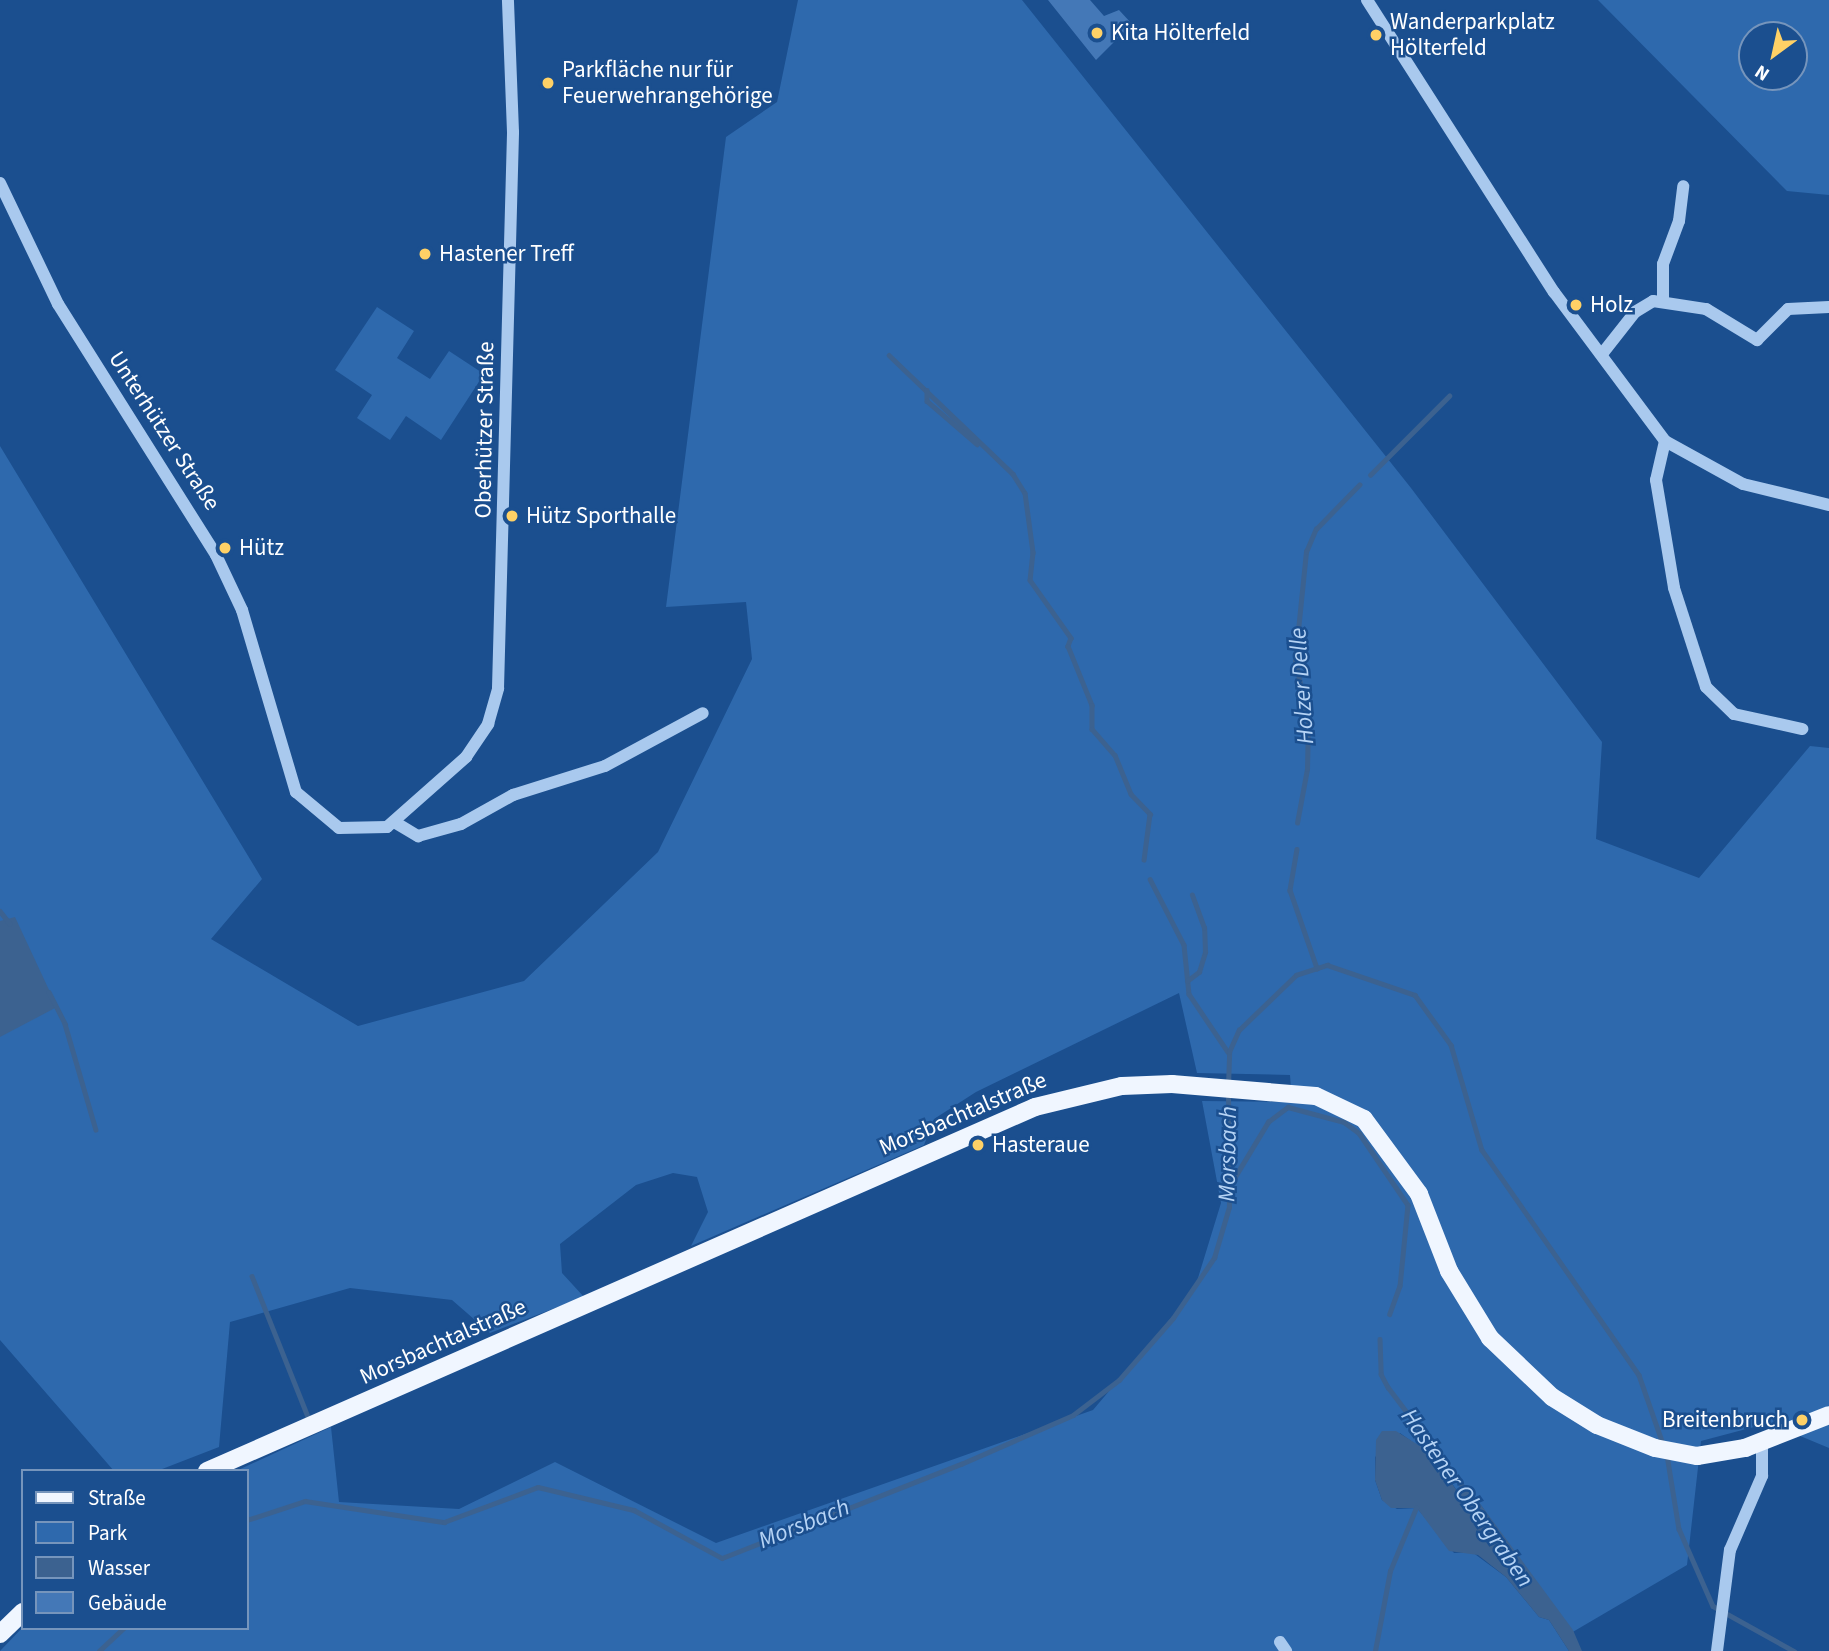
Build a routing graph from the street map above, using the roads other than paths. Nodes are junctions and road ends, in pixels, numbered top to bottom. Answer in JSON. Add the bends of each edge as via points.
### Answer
{"nodes":[{"id":1,"x":508,"y":0,"type":"edge"},
{"id":2,"x":1367,"y":0,"type":"edge"},
{"id":3,"x":0,"y":183,"type":"edge"},
{"id":4,"x":1684,"y":186,"type":"dead end"},
{"id":5,"x":1663,"y":300,"type":"junction"},
{"id":6,"x":1829,"y":307,"type":"edge"},
{"id":7,"x":1602,"y":354,"type":"junction"},
{"id":8,"x":1665,"y":441,"type":"junction"},
{"id":9,"x":1829,"y":505,"type":"edge"},
{"id":10,"x":703,"y":713,"type":"dead end"},
{"id":11,"x":1802,"y":729,"type":"dead end"},
{"id":12,"x":397,"y":823,"type":"junction"},
{"id":13,"x":1829,"y":1415,"type":"edge"},
{"id":14,"x":1762,"y":1443,"type":"junction"},
{"id":15,"x":212,"y":1469,"type":"edge"},
{"id":16,"x":21,"y":1614,"type":"edge"},
{"id":17,"x":0,"y":1634,"type":"edge"},
{"id":18,"x":1717,"y":1651,"type":"edge"}],
"edges":[{"from":1,"to":12,"type":"street","name":"Oberhützer Straße","via":[[513,132],[498,688],[479,740]]},
{"from":2,"to":7,"type":"street","via":[[1554,292]]},
{"from":3,"to":12,"type":"street","name":"Unterhützer Straße","via":[[58,304],[216,555],[242,610],[296,792],[330,822],[359,831]]},
{"from":4,"to":5,"type":"street","via":[[1679,221],[1662,264]]},
{"from":5,"to":6,"type":"street","via":[[1706,309],[1757,340],[1788,309]]},
{"from":5,"to":7,"type":"street","via":[[1635,312]]},
{"from":7,"to":8,"type":"street"},
{"from":8,"to":9,"type":"street","via":[[1743,484]]},
{"from":8,"to":11,"type":"street","via":[[1656,480],[1671,574],[1706,687],[1734,713]]},
{"from":10,"to":12,"type":"street","via":[[605,766],[513,795],[429,835],[411,835]]},
{"from":13,"to":14,"type":"main road","name":"Morsbachtalstraße"},
{"from":14,"to":15,"type":"main road","name":"Morsbachtalstraße","via":[[1718,1454],[1686,1455],[1597,1425],[1552,1397],[1490,1338],[1449,1270],[1419,1194],[1364,1119],[1316,1096],[1217,1084],[1122,1086],[1035,1107]]},
{"from":14,"to":18,"type":"street","via":[[1762,1476],[1733,1541]]},
{"from":16,"to":17,"type":"main road"}]}
